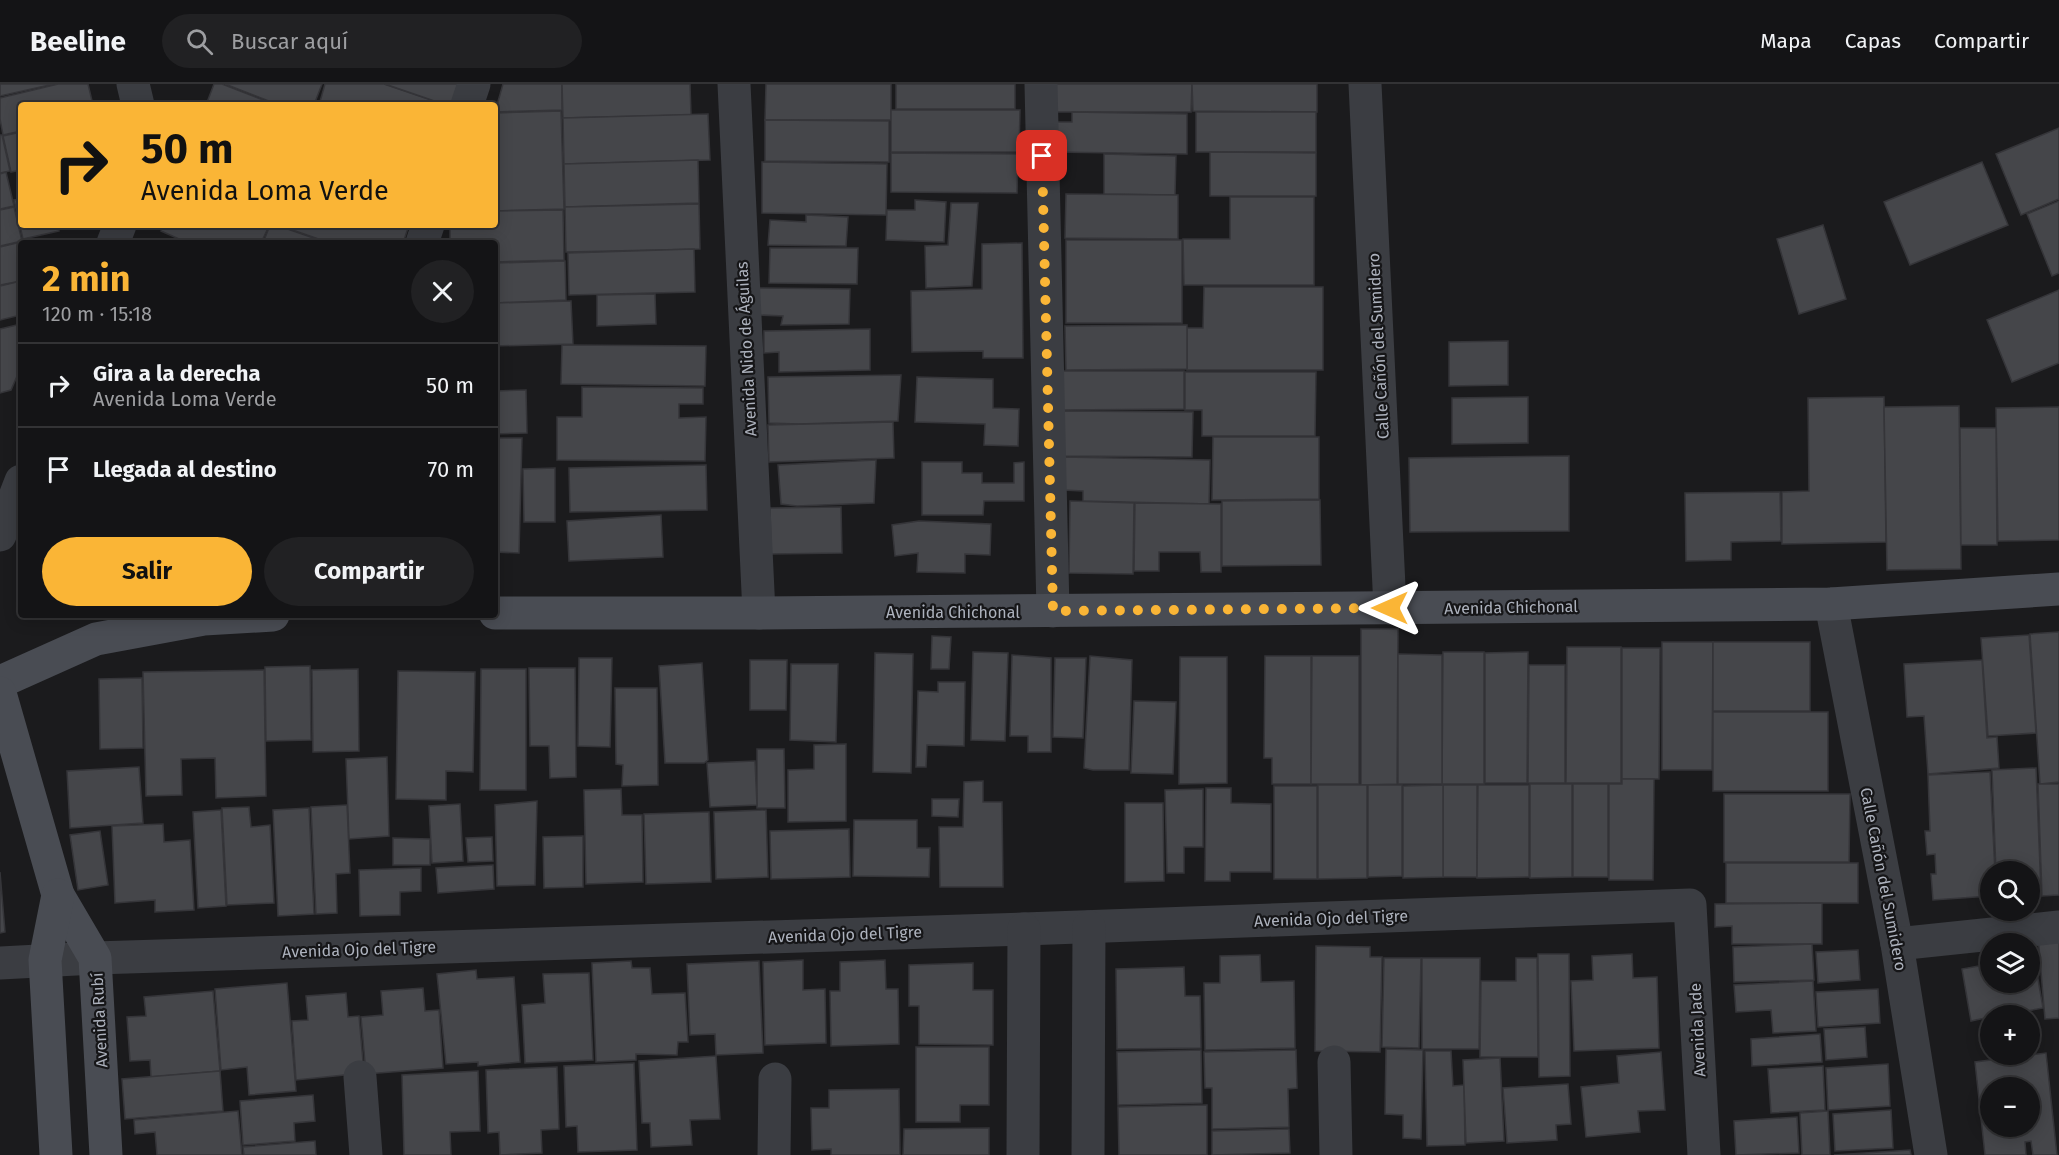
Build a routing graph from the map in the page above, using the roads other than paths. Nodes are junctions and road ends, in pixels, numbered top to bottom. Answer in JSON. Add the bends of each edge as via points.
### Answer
{"nodes":[{"id":1,"x":133,"y":84,"type":"edge"},
{"id":2,"x":474,"y":84,"type":"edge"},
{"id":3,"x":734,"y":84,"type":"edge"},
{"id":4,"x":1041,"y":84,"type":"edge"},
{"id":5,"x":1365,"y":84,"type":"edge"},
{"id":6,"x":137,"y":102,"type":"edge"},
{"id":7,"x":468,"y":102,"type":"edge"},
{"id":8,"x":18,"y":489,"type":"edge"},
{"id":9,"x":0,"y":535,"type":"edge"},
{"id":10,"x":2059,"y":590,"type":"edge"},
{"id":11,"x":1831,"y":604,"type":"junction"},
{"id":12,"x":1390,"y":608,"type":"junction"},
{"id":13,"x":1053,"y":611,"type":"junction"},
{"id":14,"x":498,"y":613,"type":"edge"},
{"id":15,"x":759,"y":613,"type":"junction"},
{"id":16,"x":221,"y":618,"type":"edge"},
{"id":17,"x":0,"y":682,"type":"edge"},
{"id":18,"x":0,"y":693,"type":"edge"},
{"id":19,"x":58,"y":895,"type":"junction"},
{"id":20,"x":1690,"y":905,"type":"joint"},
{"id":21,"x":1089,"y":927,"type":"junction"},
{"id":22,"x":2059,"y":927,"type":"edge"},
{"id":23,"x":1024,"y":929,"type":"junction"},
{"id":24,"x":1897,"y":944,"type":"junction"},
{"id":25,"x":95,"y":958,"type":"junction"},
{"id":26,"x":45,"y":960,"type":"junction"},
{"id":27,"x":0,"y":963,"type":"edge"},
{"id":28,"x":1334,"y":1062,"type":"dead end"},
{"id":29,"x":360,"y":1077,"type":"dead end"},
{"id":30,"x":775,"y":1079,"type":"dead end"},
{"id":31,"x":56,"y":1155,"type":"edge"},
{"id":32,"x":106,"y":1155,"type":"edge"},
{"id":33,"x":366,"y":1155,"type":"edge"},
{"id":34,"x":774,"y":1155,"type":"edge"},
{"id":35,"x":1023,"y":1155,"type":"edge"},
{"id":36,"x":1088,"y":1155,"type":"edge"},
{"id":37,"x":1336,"y":1155,"type":"edge"},
{"id":38,"x":1704,"y":1155,"type":"edge"},
{"id":39,"x":1931,"y":1155,"type":"edge"}],
"edges":[{"from":1,"to":6,"type":"street"},
{"from":2,"to":7,"type":"street"},
{"from":3,"to":15,"type":"street","name":"Avenida Nido de Águilas"},
{"from":4,"to":13,"type":"street"},
{"from":5,"to":12,"type":"street","name":"Calle Cañón del Sumidero"},
{"from":8,"to":9,"type":"street"},
{"from":10,"to":11,"type":"street","name":"Avenida Chichonal"},
{"from":11,"to":12,"type":"street","name":"Avenida Chichonal"},
{"from":11,"to":24,"type":"street","name":"Calle Cañón del Sumidero"},
{"from":12,"to":13,"type":"street","name":"Avenida Chichonal"},
{"from":13,"to":15,"type":"street","name":"Avenida Chichonal"},
{"from":14,"to":15,"type":"street","name":"Avenida Chichonal"},
{"from":16,"to":17,"type":"street","via":[[96,639]]},
{"from":18,"to":19,"type":"street","name":"Avenida Rubí"},
{"from":19,"to":25,"type":"street","name":"Avenida Rubí"},
{"from":19,"to":26,"type":"street","name":"Avenida Rubí"},
{"from":20,"to":21,"type":"street","name":"Avenida Ojo del Tigre"},
{"from":20,"to":38,"type":"street","name":"Avenida Jade"},
{"from":21,"to":23,"type":"street","name":"Avenida Ojo del Tigre"},
{"from":21,"to":36,"type":"street"},
{"from":22,"to":24,"type":"street"},
{"from":23,"to":25,"type":"street","name":"Avenida Ojo del Tigre"},
{"from":23,"to":35,"type":"street"},
{"from":24,"to":39,"type":"street","name":"Calle Cañón del Sumidero"},
{"from":25,"to":26,"type":"street","name":"Avenida Ojo del Tigre"},
{"from":25,"to":32,"type":"street","name":"Avenida Rubí"},
{"from":26,"to":27,"type":"street","name":"Avenida Ojo del Tigre"},
{"from":26,"to":31,"type":"street","name":"Avenida Rubí"},
{"from":28,"to":37,"type":"street"},
{"from":29,"to":33,"type":"street"},
{"from":30,"to":34,"type":"street"}]}
